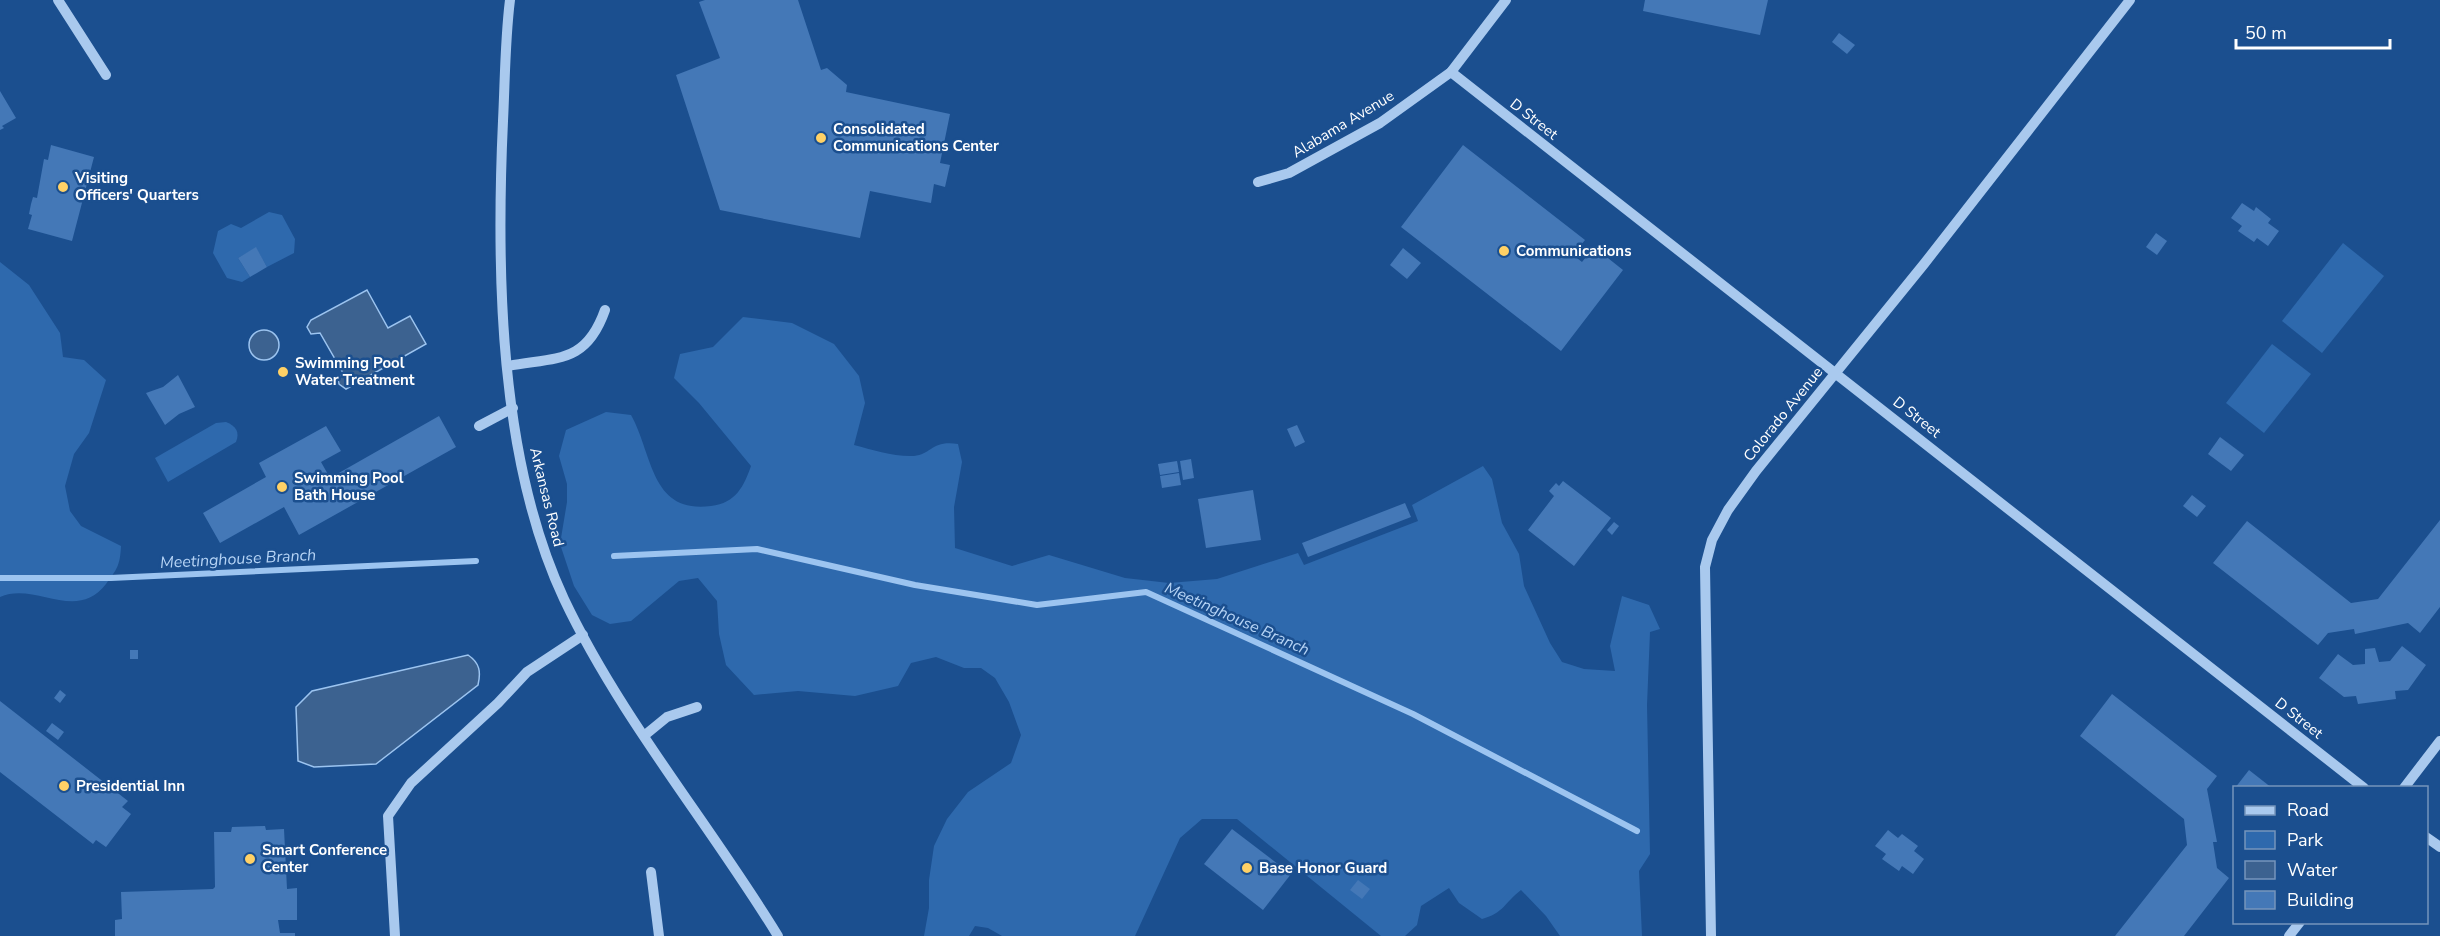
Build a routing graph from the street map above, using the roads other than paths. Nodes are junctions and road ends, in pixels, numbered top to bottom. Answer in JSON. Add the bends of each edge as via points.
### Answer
{"nodes":[{"id":1,"x":58,"y":0,"type":"edge"},
{"id":2,"x":510,"y":0,"type":"edge"},
{"id":3,"x":1506,"y":0,"type":"edge"},
{"id":4,"x":2130,"y":0,"type":"edge"},
{"id":5,"x":1451,"y":72,"type":"junction"},
{"id":6,"x":106,"y":75,"type":"dead end"},
{"id":7,"x":1258,"y":182,"type":"dead end"},
{"id":8,"x":605,"y":310,"type":"dead end"},
{"id":9,"x":508,"y":366,"type":"junction"},
{"id":10,"x":1837,"y":373,"type":"junction"},
{"id":11,"x":513,"y":408,"type":"junction"},
{"id":12,"x":479,"y":426,"type":"dead end"},
{"id":13,"x":583,"y":635,"type":"junction"},
{"id":14,"x":697,"y":707,"type":"dead end"},
{"id":15,"x":645,"y":735,"type":"junction"},
{"id":16,"x":2440,"y":741,"type":"edge"},
{"id":17,"x":2361,"y":786,"type":"edge"},
{"id":18,"x":2406,"y":786,"type":"edge"},
{"id":19,"x":2428,"y":838,"type":"edge"},
{"id":20,"x":2440,"y":847,"type":"edge"},
{"id":21,"x":651,"y":872,"type":"dead end"},
{"id":22,"x":2298,"y":924,"type":"edge"},
{"id":23,"x":395,"y":936,"type":"edge"},
{"id":24,"x":659,"y":936,"type":"edge"},
{"id":25,"x":778,"y":936,"type":"edge"},
{"id":26,"x":1711,"y":936,"type":"edge"},
{"id":27,"x":2289,"y":936,"type":"edge"}],
"edges":[{"from":1,"to":6,"type":"street"},
{"from":2,"to":9,"type":"street","name":"Arkansas Road","via":[[500,172],[501,284]]},
{"from":3,"to":5,"type":"street","name":"Alabama Avenue"},
{"from":4,"to":10,"type":"street","name":"Colorado Avenue"},
{"from":5,"to":7,"type":"street","name":"Alabama Avenue","via":[[1380,123],[1290,173]]},
{"from":5,"to":10,"type":"street","name":"D Street"},
{"from":8,"to":9,"type":"street","via":[[589,343],[574,354]]},
{"from":9,"to":11,"type":"street","name":"Arkansas Road"},
{"from":10,"to":17,"type":"street","name":"D Street"},
{"from":10,"to":26,"type":"street","name":"Colorado Avenue","via":[[1750,479],[1728,510],[1707,553]]},
{"from":11,"to":12,"type":"street"},
{"from":11,"to":13,"type":"street","name":"Arkansas Road","via":[[542,542]]},
{"from":13,"to":15,"type":"street","name":"Arkansas Road"},
{"from":13,"to":23,"type":"street","via":[[527,672],[411,783],[388,816]]},
{"from":14,"to":15,"type":"street","via":[[667,717]]},
{"from":15,"to":25,"type":"street","name":"Arkansas Road"},
{"from":16,"to":18,"type":"street"},
{"from":19,"to":20,"type":"street"},
{"from":21,"to":24,"type":"street"},
{"from":22,"to":27,"type":"street"}]}
